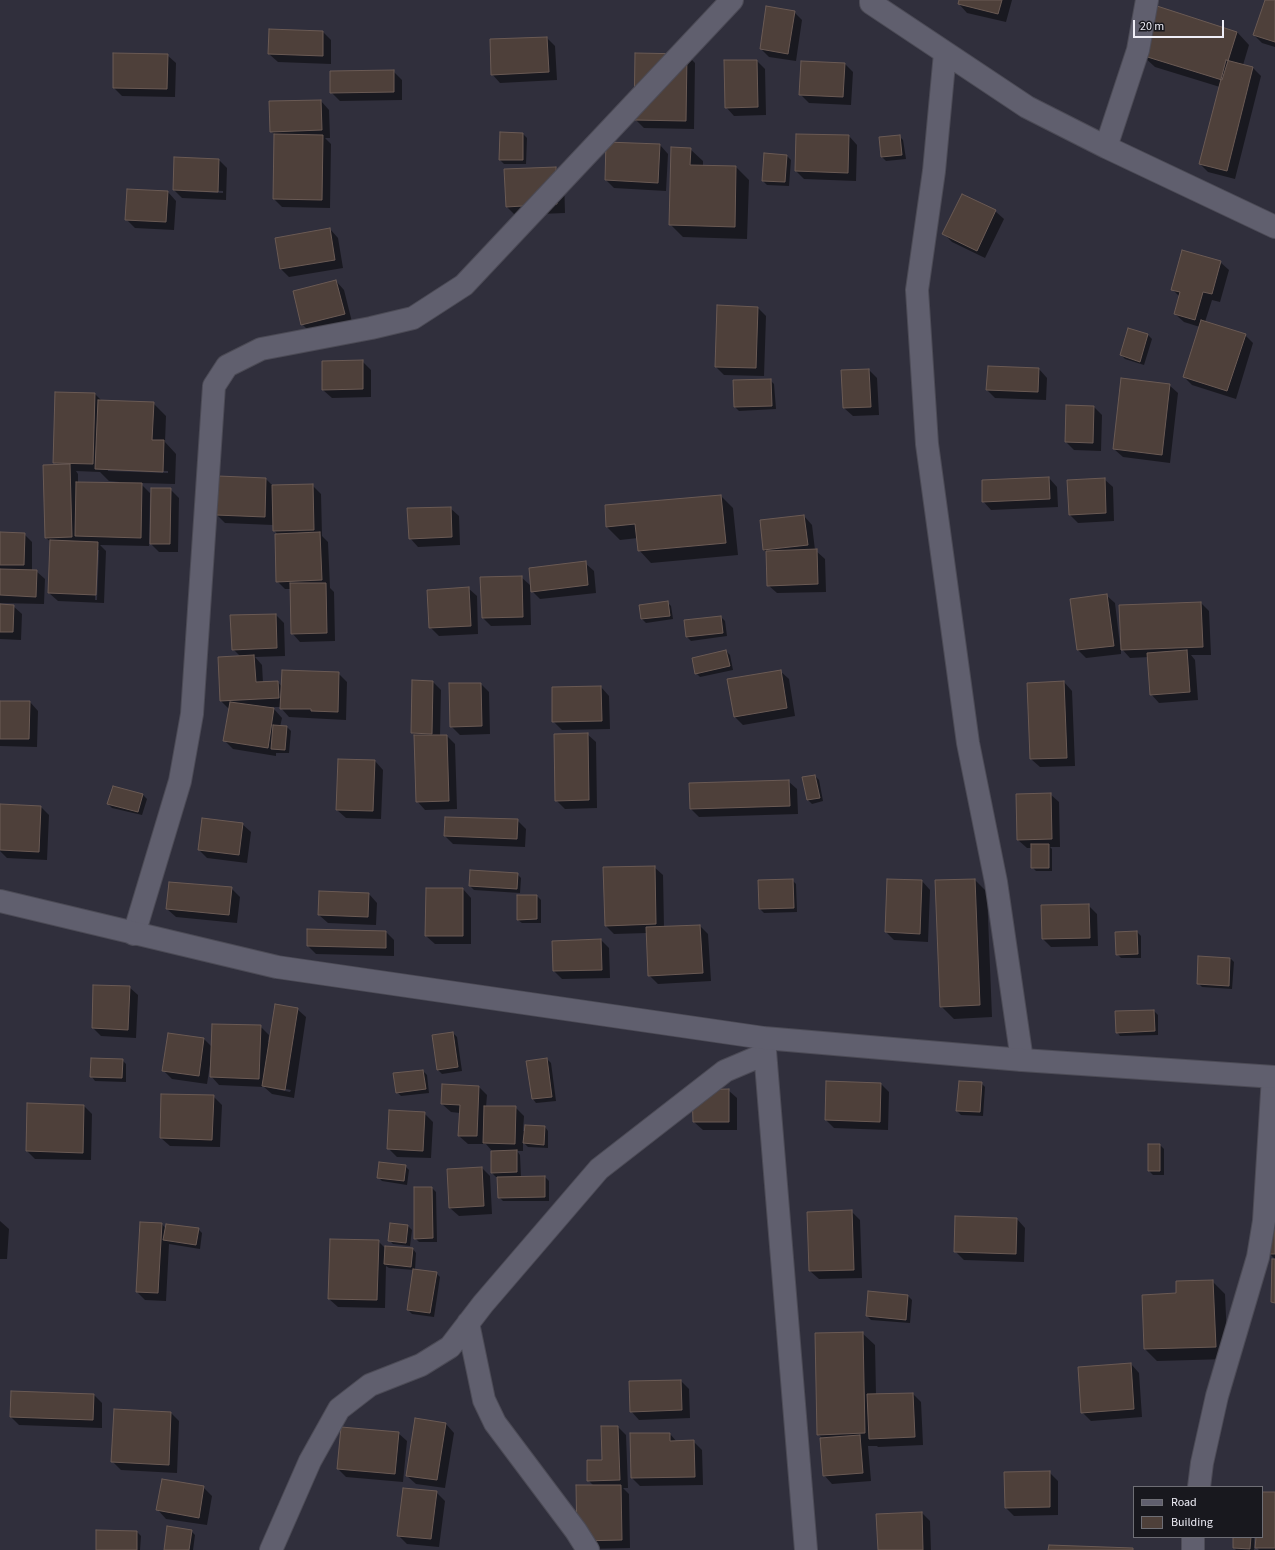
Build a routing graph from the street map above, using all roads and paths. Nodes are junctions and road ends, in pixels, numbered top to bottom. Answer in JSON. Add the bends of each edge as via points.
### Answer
{"nodes":[{"id":1,"x":732,"y":0,"type":"edge"},
{"id":2,"x":1147,"y":0,"type":"edge"},
{"id":3,"x":869,"y":1,"type":"edge"},
{"id":4,"x":945,"y":53,"type":"junction"},
{"id":5,"x":1106,"y":147,"type":"junction"},
{"id":6,"x":1275,"y":227,"type":"edge"},
{"id":7,"x":0,"y":901,"type":"edge"},
{"id":8,"x":134,"y":934,"type":"junction"},
{"id":9,"x":764,"y":1046,"type":"junction"},
{"id":10,"x":1022,"y":1060,"type":"junction"},
{"id":11,"x":1274,"y":1077,"type":"edge"},
{"id":12,"x":468,"y":1324,"type":"junction"},
{"id":13,"x":1199,"y":1486,"type":"edge"},
{"id":14,"x":1193,"y":1538,"type":"edge"},
{"id":15,"x":272,"y":1550,"type":"edge"},
{"id":16,"x":588,"y":1550,"type":"edge"},
{"id":17,"x":806,"y":1550,"type":"edge"},
{"id":18,"x":1193,"y":1550,"type":"edge"}],
"edges":[{"from":1,"to":8,"type":"street","via":[[464,285],[414,318],[261,349],[227,366],[214,386],[192,714],[180,781]]},
{"from":2,"to":5,"type":"street","via":[[1138,50]]},
{"from":3,"to":4,"type":"street"},
{"from":4,"to":5,"type":"street","via":[[1027,107]]},
{"from":4,"to":10,"type":"street","via":[[934,171],[917,290],[926,444],[968,743],[996,882]]},
{"from":5,"to":6,"type":"street"},
{"from":7,"to":8,"type":"street"},
{"from":8,"to":9,"type":"street","via":[[277,967]]},
{"from":9,"to":10,"type":"street"},
{"from":9,"to":12,"type":"street","via":[[725,1071],[599,1169]]},
{"from":9,"to":17,"type":"street"},
{"from":10,"to":11,"type":"street"},
{"from":11,"to":13,"type":"street","via":[[1264,1221],[1258,1257],[1217,1396]]},
{"from":12,"to":15,"type":"street","via":[[450,1347],[421,1365],[370,1385],[339,1409],[310,1461]]},
{"from":12,"to":16,"type":"street","via":[[484,1400],[495,1423]]},
{"from":14,"to":18,"type":"street"}]}
